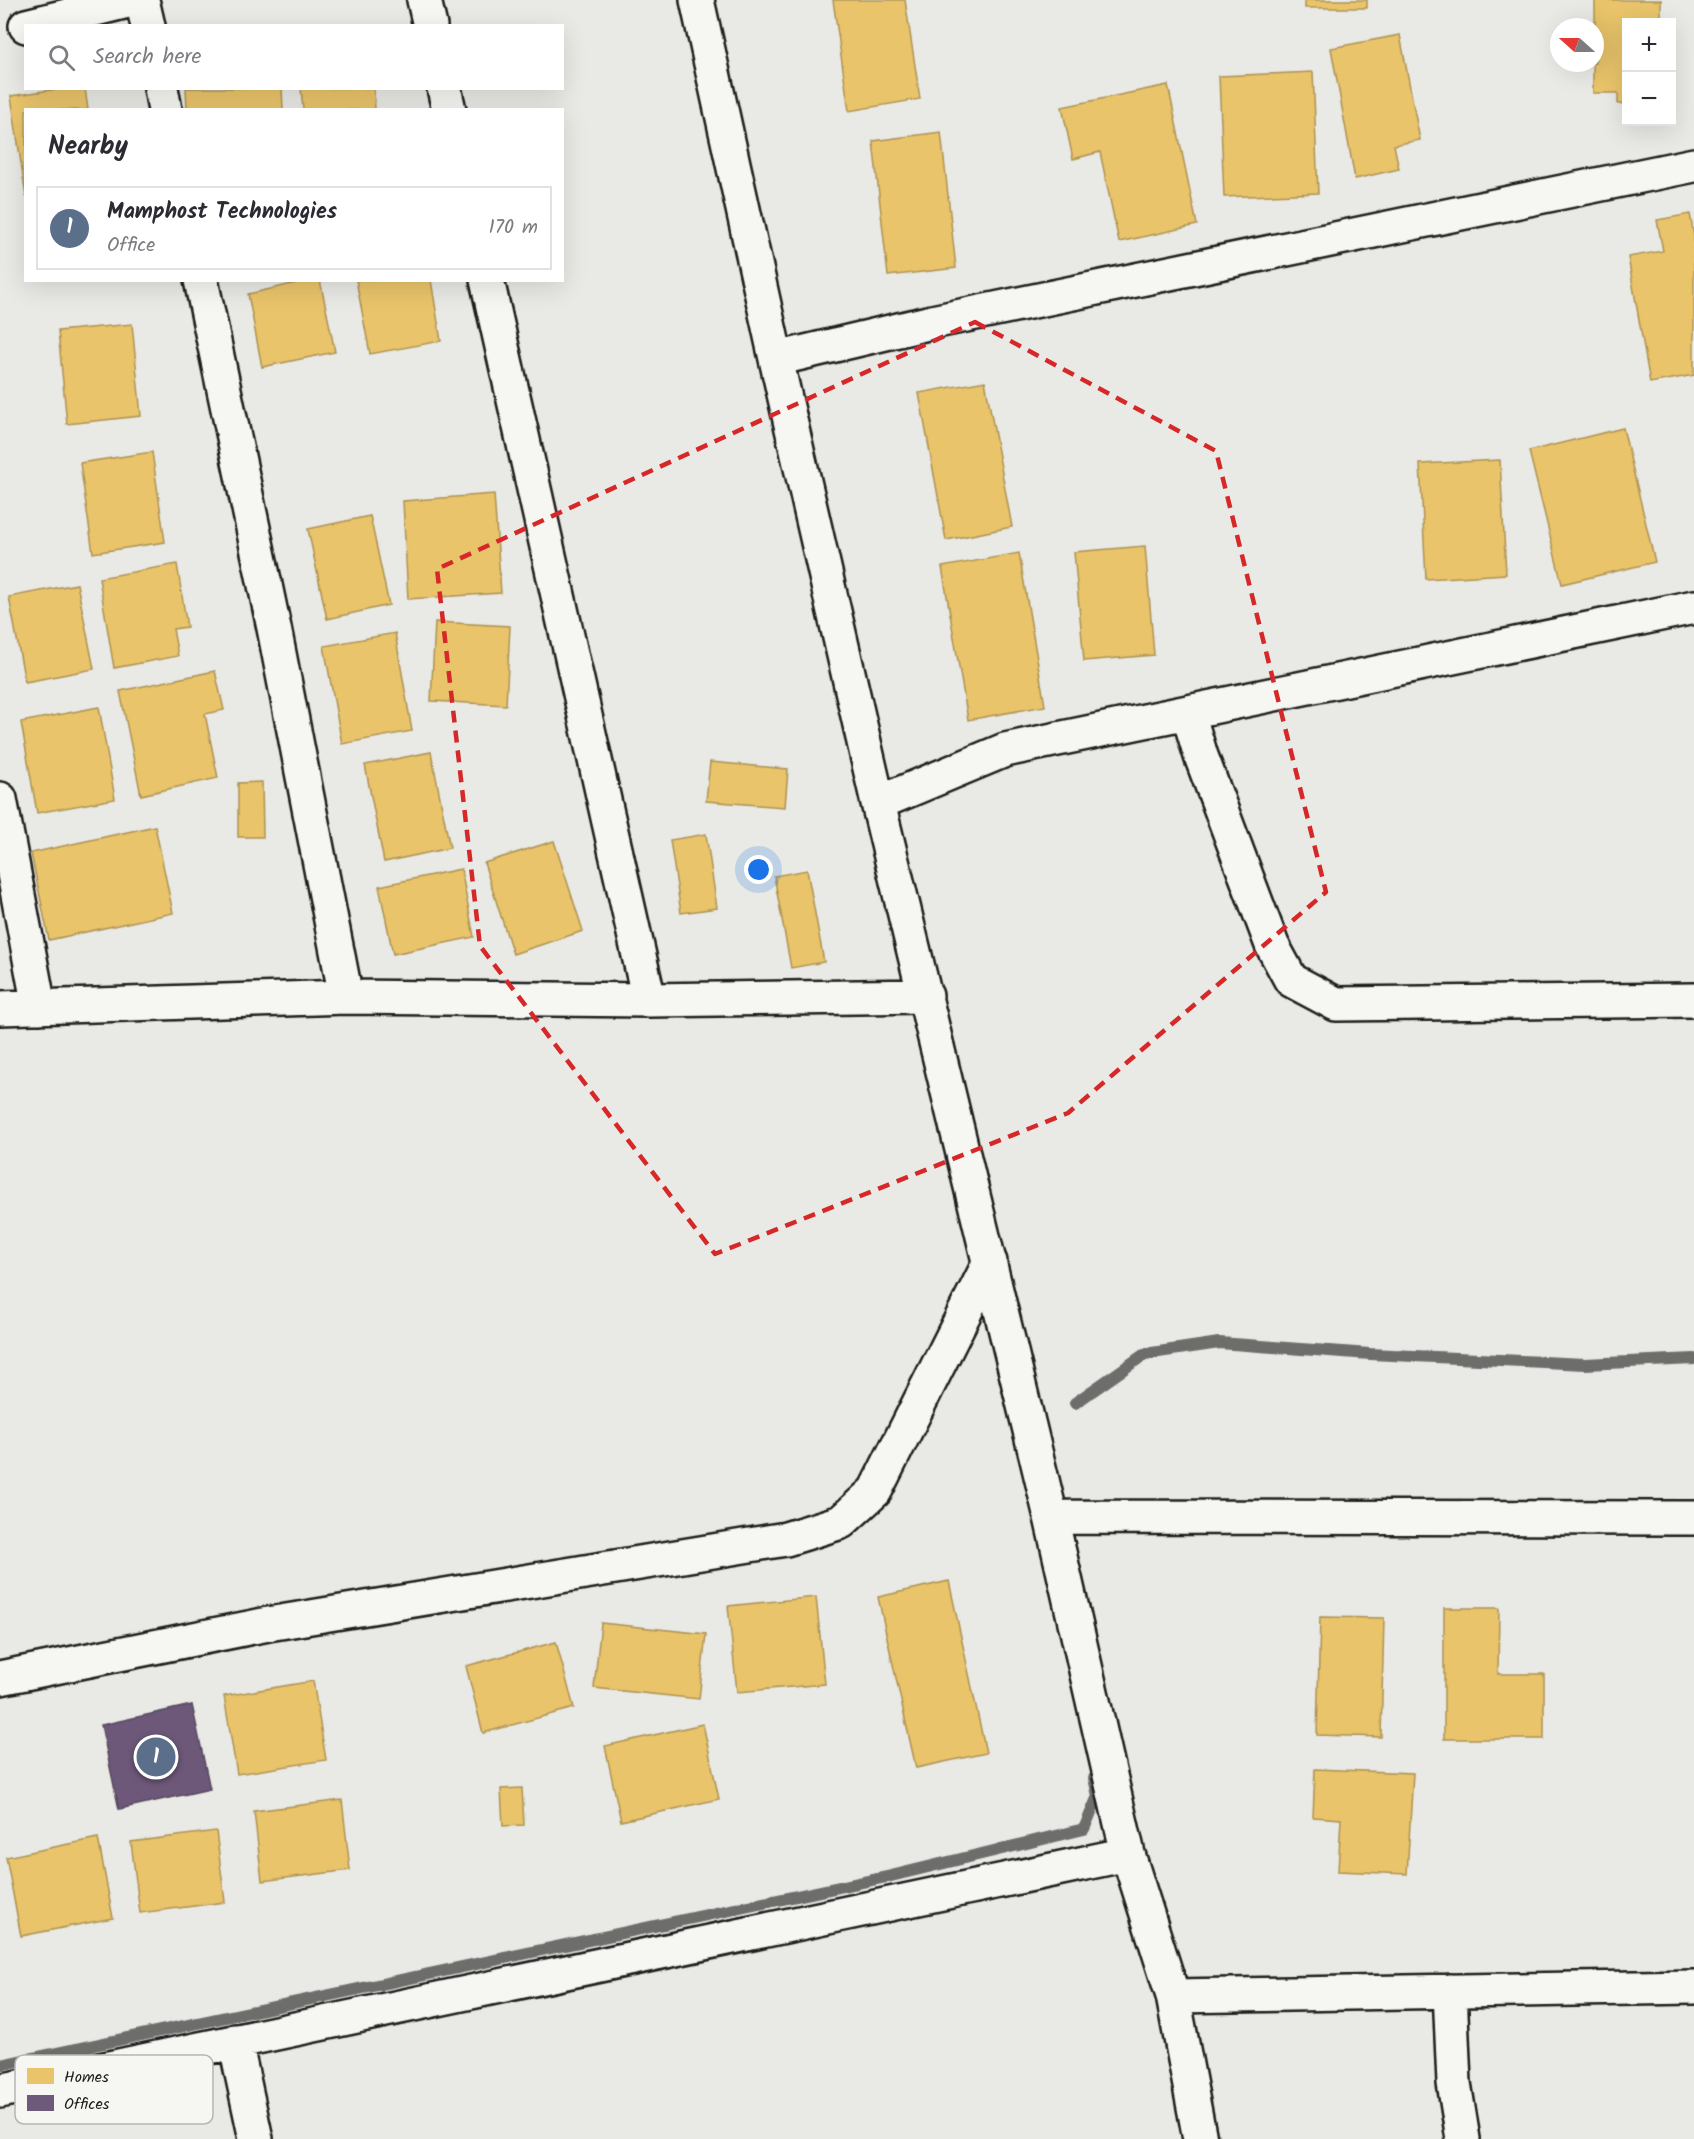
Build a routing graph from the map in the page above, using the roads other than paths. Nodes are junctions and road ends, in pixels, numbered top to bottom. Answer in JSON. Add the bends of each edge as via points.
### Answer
{"nodes":[{"id":1,"x":132,"y":0,"type":"edge"},
{"id":2,"x":142,"y":0,"type":"edge"},
{"id":3,"x":424,"y":0,"type":"edge"},
{"id":4,"x":697,"y":0,"type":"edge"},
{"id":5,"x":34,"y":24,"type":"edge"},
{"id":6,"x":148,"y":24,"type":"edge"},
{"id":7,"x":430,"y":24,"type":"edge"},
{"id":8,"x":24,"y":26,"type":"edge"},
{"id":9,"x":0,"y":32,"type":"edge"},
{"id":10,"x":161,"y":90,"type":"edge"},
{"id":11,"x":444,"y":90,"type":"edge"},
{"id":12,"x":165,"y":108,"type":"edge"},
{"id":13,"x":449,"y":108,"type":"edge"},
{"id":14,"x":1694,"y":165,"type":"edge"},
{"id":15,"x":201,"y":282,"type":"edge"},
{"id":16,"x":487,"y":282,"type":"edge"},
{"id":17,"x":776,"y":359,"type":"junction"},
{"id":18,"x":1694,"y":607,"type":"edge"},
{"id":19,"x":1188,"y":713,"type":"junction"},
{"id":20,"x":0,"y":799,"type":"edge"},
{"id":21,"x":878,"y":803,"type":"junction"},
{"id":22,"x":926,"y":996,"type":"junction"},
{"id":23,"x":346,"y":997,"type":"junction"},
{"id":24,"x":649,"y":1000,"type":"junction"},
{"id":25,"x":1694,"y":1000,"type":"edge"},
{"id":26,"x":39,"y":1007,"type":"junction"},
{"id":27,"x":0,"y":1008,"type":"edge"},
{"id":28,"x":990,"y":1262,"type":"junction"},
{"id":29,"x":1051,"y":1517,"type":"junction"},
{"id":30,"x":1694,"y":1518,"type":"edge"},
{"id":31,"x":0,"y":1678,"type":"edge"},
{"id":32,"x":1128,"y":1854,"type":"junction"},
{"id":33,"x":1694,"y":1987,"type":"edge"},
{"id":34,"x":1450,"y":1991,"type":"junction"},
{"id":35,"x":1173,"y":1996,"type":"junction"},
{"id":36,"x":235,"y":2041,"type":"junction"},
{"id":37,"x":169,"y":2055,"type":"edge"},
{"id":38,"x":15,"y":2088,"type":"edge"},
{"id":39,"x":0,"y":2091,"type":"edge"},
{"id":40,"x":256,"y":2139,"type":"edge"},
{"id":41,"x":1200,"y":2139,"type":"edge"},
{"id":42,"x":1463,"y":2139,"type":"edge"}],
"edges":[{"from":1,"to":5,"type":"street"},
{"from":2,"to":6,"type":"street"},
{"from":3,"to":7,"type":"street"},
{"from":4,"to":17,"type":"street"},
{"from":8,"to":9,"type":"street"},
{"from":10,"to":12,"type":"street"},
{"from":11,"to":13,"type":"street"},
{"from":14,"to":17,"type":"street","via":[[932,322]]},
{"from":15,"to":23,"type":"street"},
{"from":16,"to":24,"type":"street"},
{"from":17,"to":21,"type":"street"},
{"from":18,"to":19,"type":"street"},
{"from":19,"to":21,"type":"street","via":[[1005,750]]},
{"from":19,"to":25,"type":"street","via":[[1272,945],[1291,980],[1336,1004]]},
{"from":20,"to":26,"type":"street"},
{"from":21,"to":22,"type":"street"},
{"from":22,"to":24,"type":"street"},
{"from":22,"to":28,"type":"street"},
{"from":23,"to":24,"type":"street"},
{"from":23,"to":26,"type":"street"},
{"from":26,"to":27,"type":"street"},
{"from":28,"to":29,"type":"street"},
{"from":28,"to":31,"type":"street","via":[[874,1491],[841,1522],[786,1539],[268,1624]]},
{"from":29,"to":30,"type":"street"},
{"from":29,"to":32,"type":"street"},
{"from":32,"to":35,"type":"street"},
{"from":32,"to":36,"type":"street"},
{"from":33,"to":34,"type":"street"},
{"from":34,"to":35,"type":"street"},
{"from":34,"to":42,"type":"street","via":[[1454,2083]]},
{"from":35,"to":41,"type":"street"},
{"from":36,"to":37,"type":"street"},
{"from":36,"to":40,"type":"street"},
{"from":38,"to":39,"type":"street"}]}
